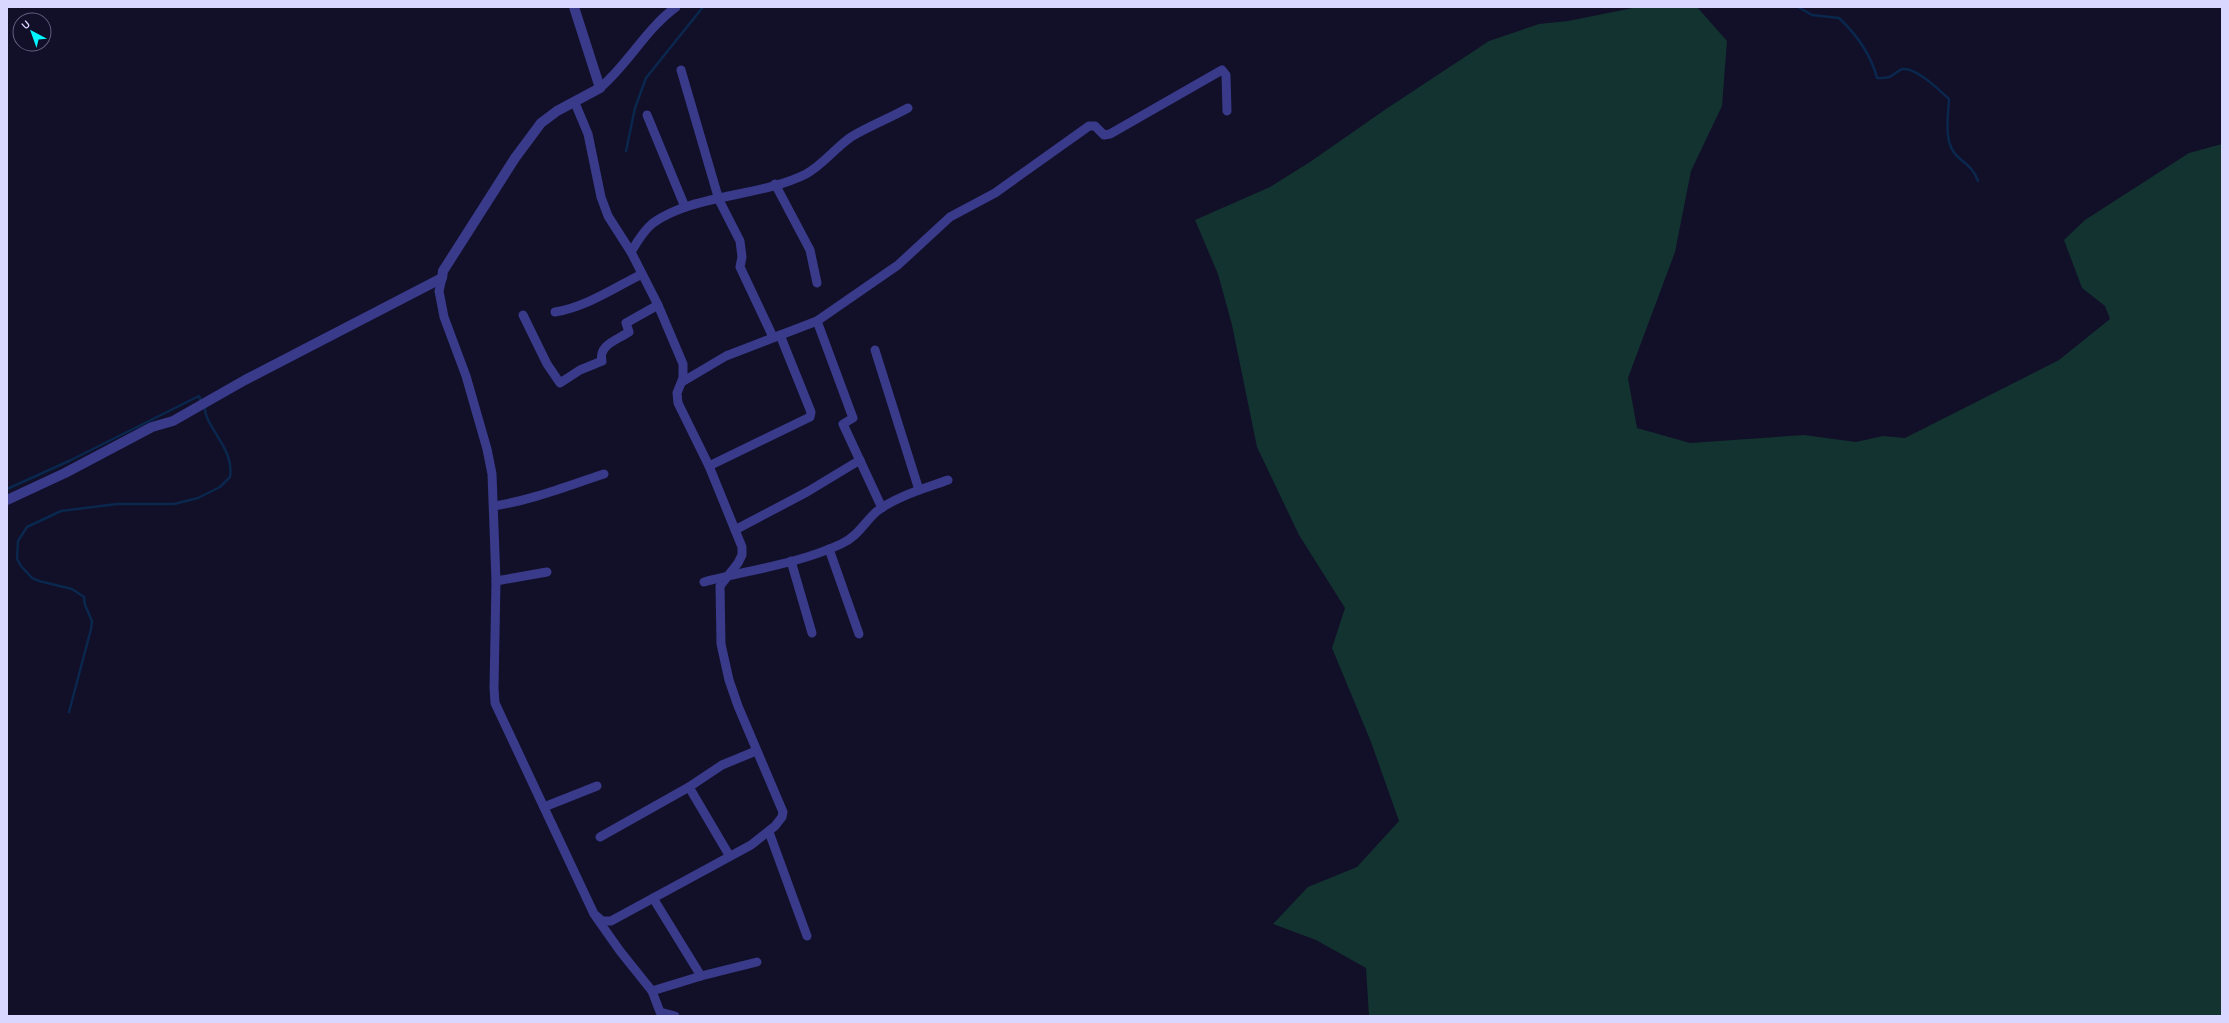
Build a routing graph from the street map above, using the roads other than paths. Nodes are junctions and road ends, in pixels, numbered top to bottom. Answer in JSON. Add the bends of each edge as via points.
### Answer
{"nodes":[{"id":1,"x":574,"y":7,"type":"edge"},
{"id":2,"x":676,"y":7,"type":"edge"},
{"id":3,"x":681,"y":70,"type":"dead end"},
{"id":4,"x":600,"y":88,"type":"junction"},
{"id":5,"x":575,"y":103,"type":"junction"},
{"id":6,"x":908,"y":108,"type":"dead end"},
{"id":7,"x":1228,"y":111,"type":"dead end"},
{"id":8,"x":647,"y":116,"type":"dead end"},
{"id":9,"x":775,"y":184,"type":"junction"},
{"id":10,"x":719,"y":200,"type":"junction"},
{"id":11,"x":685,"y":207,"type":"junction"},
{"id":12,"x":631,"y":252,"type":"junction"},
{"id":13,"x":642,"y":274,"type":"junction"},
{"id":14,"x":442,"y":278,"type":"junction"},
{"id":15,"x":817,"y":283,"type":"dead end"},
{"id":16,"x":658,"y":305,"type":"junction"},
{"id":17,"x":555,"y":312,"type":"dead end"},
{"id":18,"x":523,"y":315,"type":"dead end"},
{"id":19,"x":816,"y":321,"type":"junction"},
{"id":20,"x":776,"y":336,"type":"junction"},
{"id":21,"x":875,"y":350,"type":"dead end"},
{"id":22,"x":682,"y":382,"type":"junction"},
{"id":23,"x":860,"y":460,"type":"junction"},
{"id":24,"x":709,"y":466,"type":"junction"},
{"id":25,"x":604,"y":474,"type":"dead end"},
{"id":26,"x":948,"y":480,"type":"dead end"},
{"id":27,"x":918,"y":490,"type":"junction"},
{"id":28,"x":7,"y":500,"type":"edge"},
{"id":29,"x":494,"y":506,"type":"junction"},
{"id":30,"x":882,"y":508,"type":"junction"},
{"id":31,"x":735,"y":530,"type":"junction"},
{"id":32,"x":829,"y":549,"type":"junction"},
{"id":33,"x":791,"y":561,"type":"junction"},
{"id":34,"x":547,"y":572,"type":"dead end"},
{"id":35,"x":729,"y":574,"type":"junction"},
{"id":36,"x":496,"y":582,"type":"junction"},
{"id":37,"x":704,"y":582,"type":"dead end"},
{"id":38,"x":812,"y":633,"type":"dead end"},
{"id":39,"x":859,"y":634,"type":"dead end"},
{"id":40,"x":756,"y":751,"type":"junction"},
{"id":41,"x":597,"y":786,"type":"dead end"},
{"id":42,"x":689,"y":787,"type":"junction"},
{"id":43,"x":544,"y":807,"type":"junction"},
{"id":44,"x":769,"y":832,"type":"junction"},
{"id":45,"x":600,"y":837,"type":"dead end"},
{"id":46,"x":729,"y":856,"type":"junction"},
{"id":47,"x":653,"y":898,"type":"junction"},
{"id":48,"x":594,"y":914,"type":"junction"},
{"id":49,"x":807,"y":936,"type":"dead end"},
{"id":50,"x":756,"y":962,"type":"dead end"},
{"id":51,"x":701,"y":976,"type":"junction"},
{"id":52,"x":652,"y":990,"type":"junction"},
{"id":53,"x":675,"y":1016,"type":"edge"}],
"edges":[{"from":1,"to":4,"type":"street"},
{"from":2,"to":4,"type":"street","via":[[653,26],[614,77]]},
{"from":3,"to":10,"type":"street"},
{"from":4,"to":5,"type":"street"},
{"from":5,"to":12,"type":"street","via":[[588,134],[601,197],[608,216]]},
{"from":5,"to":14,"type":"street","via":[[557,111],[541,123],[443,271]]},
{"from":6,"to":9,"type":"street","via":[[851,137],[806,174]]},
{"from":7,"to":19,"type":"street","via":[[1226,75],[1222,70],[1110,134],[1104,135],[1095,126],[1089,126],[995,193],[950,217],[898,266]]},
{"from":8,"to":11,"type":"street"},
{"from":9,"to":10,"type":"street"},
{"from":9,"to":15,"type":"street","via":[[810,250]]},
{"from":10,"to":11,"type":"street"},
{"from":10,"to":20,"type":"street","via":[[740,241],[740,267]]},
{"from":11,"to":12,"type":"street","via":[[652,224],[638,239]]},
{"from":12,"to":13,"type":"street"},
{"from":13,"to":16,"type":"street"},
{"from":13,"to":17,"type":"street","via":[[590,301]]},
{"from":14,"to":28,"type":"street","via":[[245,380],[173,421],[152,427]]},
{"from":14,"to":29,"type":"street","via":[[439,291],[444,317],[466,376],[487,449]]},
{"from":16,"to":18,"type":"street","via":[[626,323],[629,332],[603,348],[600,354],[602,361],[580,370],[560,383],[547,364]]},
{"from":16,"to":22,"type":"street","via":[[683,364]]},
{"from":19,"to":20,"type":"street"},
{"from":19,"to":23,"type":"street","via":[[853,418],[844,424]]},
{"from":20,"to":22,"type":"street","via":[[726,356]]},
{"from":20,"to":24,"type":"street","via":[[812,414],[808,423]]},
{"from":21,"to":27,"type":"street"},
{"from":22,"to":24,"type":"street","via":[[677,393],[678,403]]},
{"from":23,"to":30,"type":"street"},
{"from":23,"to":31,"type":"street"},
{"from":24,"to":31,"type":"street"},
{"from":25,"to":29,"type":"street","via":[[520,502]]},
{"from":26,"to":27,"type":"street"},
{"from":27,"to":30,"type":"street"},
{"from":29,"to":36,"type":"street"},
{"from":30,"to":32,"type":"street","via":[[852,538]]},
{"from":31,"to":35,"type":"street","via":[[742,547],[742,555]]},
{"from":32,"to":33,"type":"street"},
{"from":32,"to":39,"type":"street"},
{"from":33,"to":35,"type":"street"},
{"from":33,"to":38,"type":"street"},
{"from":34,"to":36,"type":"street"},
{"from":35,"to":37,"type":"street"},
{"from":35,"to":40,"type":"street","via":[[722,582],[720,590],[721,644],[729,680]]},
{"from":36,"to":43,"type":"street","via":[[495,703]]},
{"from":40,"to":42,"type":"street","via":[[722,764]]},
{"from":40,"to":44,"type":"street","via":[[783,812],[780,820]]},
{"from":41,"to":43,"type":"street"},
{"from":42,"to":45,"type":"street"},
{"from":42,"to":46,"type":"street"},
{"from":43,"to":48,"type":"street"},
{"from":44,"to":46,"type":"street"},
{"from":44,"to":49,"type":"street"},
{"from":46,"to":47,"type":"street"},
{"from":47,"to":48,"type":"street","via":[[610,920],[602,921]]},
{"from":47,"to":51,"type":"street"},
{"from":48,"to":52,"type":"street"},
{"from":50,"to":51,"type":"street"},
{"from":51,"to":52,"type":"street"},
{"from":52,"to":53,"type":"street","via":[[660,1012]]}]}
